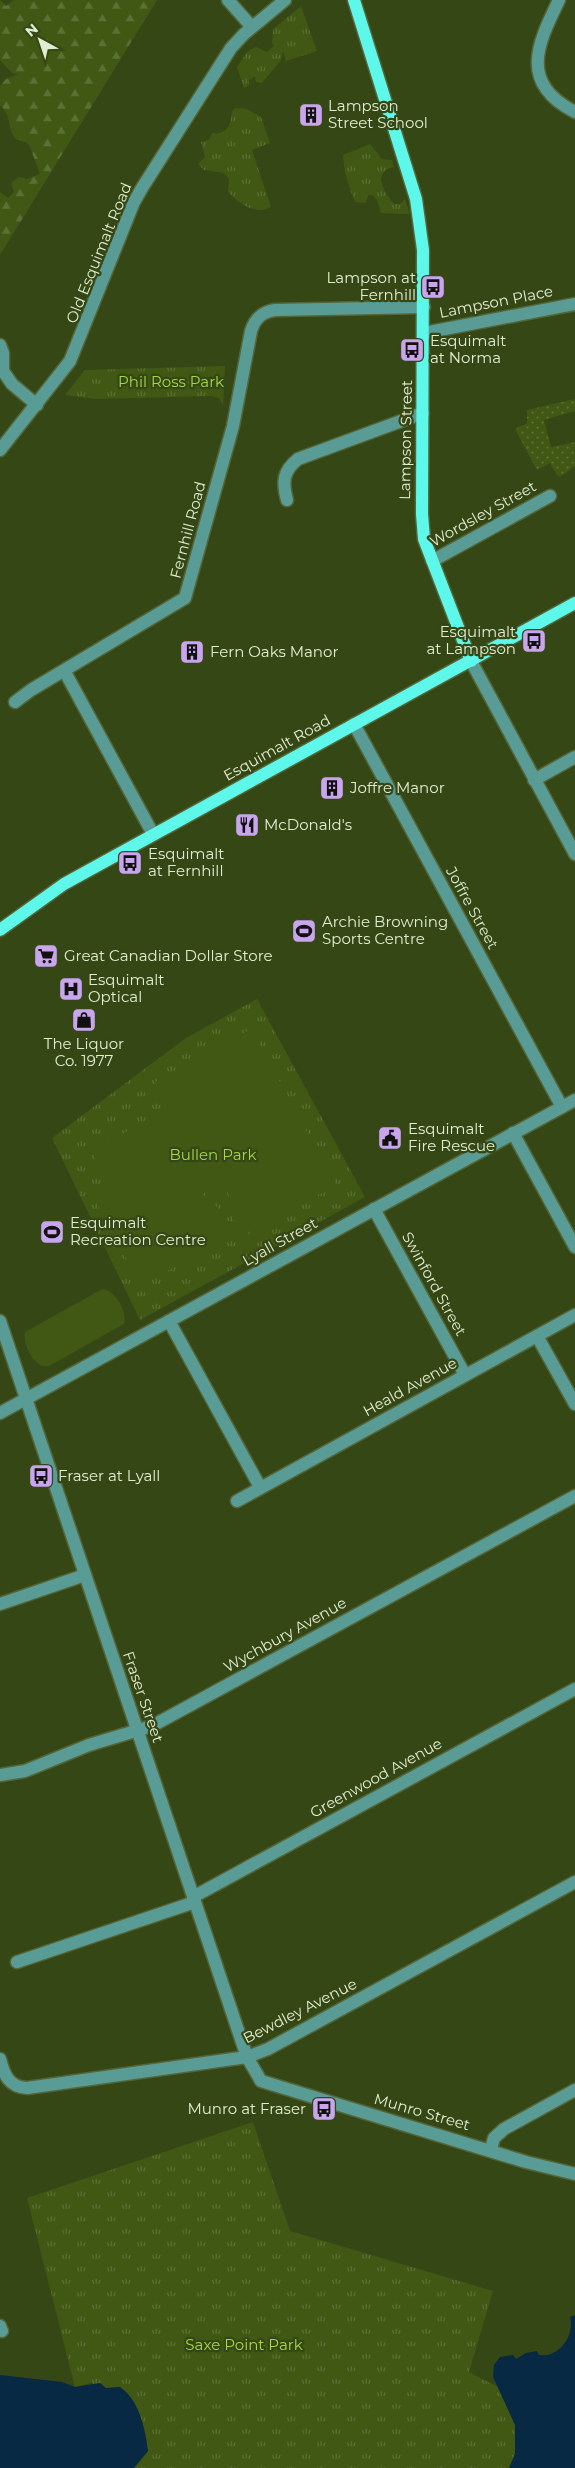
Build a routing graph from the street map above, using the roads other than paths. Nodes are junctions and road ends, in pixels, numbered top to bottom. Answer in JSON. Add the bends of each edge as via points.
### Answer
{"nodes":[{"id":1,"x":228,"y":0,"type":"edge"},
{"id":2,"x":285,"y":0,"type":"edge"},
{"id":3,"x":354,"y":0,"type":"edge"},
{"id":4,"x":559,"y":0,"type":"edge"},
{"id":5,"x":252,"y":27,"type":"junction"},
{"id":6,"x":575,"y":112,"type":"edge"},
{"id":7,"x":575,"y":304,"type":"edge"},
{"id":8,"x":424,"y":307,"type":"junction"},
{"id":9,"x":424,"y":333,"type":"junction"},
{"id":10,"x":0,"y":346,"type":"edge"},
{"id":11,"x":1,"y":371,"type":"edge"},
{"id":12,"x":37,"y":405,"type":"junction"},
{"id":13,"x":423,"y":413,"type":"junction"},
{"id":14,"x":0,"y":450,"type":"edge"},
{"id":15,"x":550,"y":496,"type":"dead end"},
{"id":16,"x":287,"y":500,"type":"dead end"},
{"id":17,"x":432,"y":561,"type":"junction"},
{"id":18,"x":575,"y":604,"type":"edge"},
{"id":19,"x":470,"y":660,"type":"junction"},
{"id":20,"x":65,"y":672,"type":"junction"},
{"id":21,"x":14,"y":702,"type":"dead end"},
{"id":22,"x":354,"y":724,"type":"junction"},
{"id":23,"x":575,"y":757,"type":"edge"},
{"id":24,"x":534,"y":780,"type":"junction"},
{"id":25,"x":153,"y":834,"type":"junction"},
{"id":26,"x":575,"y":854,"type":"edge"},
{"id":27,"x":0,"y":930,"type":"edge"},
{"id":28,"x":575,"y":1100,"type":"edge"},
{"id":29,"x":562,"y":1107,"type":"junction"},
{"id":30,"x":513,"y":1133,"type":"junction"},
{"id":31,"x":374,"y":1209,"type":"junction"},
{"id":32,"x":575,"y":1247,"type":"edge"},
{"id":33,"x":575,"y":1315,"type":"edge"},
{"id":34,"x":0,"y":1321,"type":"edge"},
{"id":35,"x":169,"y":1321,"type":"junction"},
{"id":36,"x":537,"y":1336,"type":"junction"},
{"id":37,"x":465,"y":1375,"type":"junction"},
{"id":38,"x":26,"y":1399,"type":"junction"},
{"id":39,"x":575,"y":1404,"type":"edge"},
{"id":40,"x":0,"y":1413,"type":"edge"},
{"id":41,"x":260,"y":1487,"type":"junction"},
{"id":42,"x":575,"y":1496,"type":"edge"},
{"id":43,"x":238,"y":1501,"type":"dead end"},
{"id":44,"x":85,"y":1575,"type":"junction"},
{"id":45,"x":0,"y":1604,"type":"edge"},
{"id":46,"x":575,"y":1688,"type":"edge"},
{"id":47,"x":137,"y":1730,"type":"junction"},
{"id":48,"x":0,"y":1775,"type":"edge"},
{"id":49,"x":575,"y":1882,"type":"edge"},
{"id":50,"x":194,"y":1899,"type":"junction"},
{"id":51,"x":17,"y":1962,"type":"dead end"},
{"id":52,"x":247,"y":2057,"type":"junction"},
{"id":53,"x":0,"y":2059,"type":"edge"},
{"id":54,"x":261,"y":2081,"type":"joint"},
{"id":55,"x":575,"y":2090,"type":"edge"},
{"id":56,"x":491,"y":2150,"type":"junction"},
{"id":57,"x":575,"y":2174,"type":"edge"}],
"edges":[{"from":1,"to":5,"type":"street"},
{"from":2,"to":5,"type":"street","name":"Old Esquimalt Road"},
{"from":3,"to":8,"type":"main road","name":"Lampson Street","via":[[416,199],[423,250]]},
{"from":4,"to":6,"type":"street","via":[[537,52],[539,75],[551,95]]},
{"from":5,"to":12,"type":"street","name":"Old Esquimalt Road","via":[[226,56],[138,195],[75,352]]},
{"from":7,"to":9,"type":"street","name":"Lampson Place"},
{"from":8,"to":9,"type":"main road","name":"Lampson Street"},
{"from":8,"to":20,"type":"street","name":"Fernhill Road","via":[[275,310],[257,318],[251,331],[233,426],[185,598]]},
{"from":9,"to":13,"type":"main road","name":"Lampson Street"},
{"from":10,"to":11,"type":"street","via":[[3,353]]},
{"from":11,"to":12,"type":"street"},
{"from":12,"to":14,"type":"street","name":"Old Esquimalt Road"},
{"from":13,"to":16,"type":"street","via":[[298,459],[284,478]]},
{"from":13,"to":17,"type":"main road","name":"Lampson Street","via":[[422,514],[424,539]]},
{"from":15,"to":17,"type":"street","name":"Wordsley Street"},
{"from":17,"to":19,"type":"main road","name":"Lampson Street"},
{"from":18,"to":19,"type":"main road","name":"Esquimalt Road"},
{"from":19,"to":22,"type":"main road","name":"Esquimalt Road"},
{"from":19,"to":24,"type":"street","name":"Lampson Street"},
{"from":20,"to":21,"type":"street"},
{"from":20,"to":25,"type":"street"},
{"from":22,"to":25,"type":"main road","name":"Esquimalt Road"},
{"from":22,"to":29,"type":"street","name":"Joffre Street"},
{"from":23,"to":24,"type":"street"},
{"from":24,"to":26,"type":"street","name":"Lampson Street"},
{"from":25,"to":27,"type":"main road","name":"Esquimalt Road","via":[[64,884]]},
{"from":28,"to":29,"type":"street","name":"Lyall Street"},
{"from":29,"to":30,"type":"street","name":"Lyall Street"},
{"from":30,"to":31,"type":"street","name":"Lyall Street"},
{"from":30,"to":32,"type":"street"},
{"from":31,"to":35,"type":"street","name":"Lyall Street"},
{"from":31,"to":37,"type":"street","name":"Swinford Street"},
{"from":33,"to":36,"type":"street","name":"Heald Avenue"},
{"from":34,"to":38,"type":"street","name":"Fraser Street"},
{"from":35,"to":38,"type":"street","name":"Lyall Street"},
{"from":35,"to":41,"type":"street"},
{"from":36,"to":37,"type":"street","name":"Heald Avenue"},
{"from":36,"to":39,"type":"street"},
{"from":37,"to":41,"type":"street","name":"Heald Avenue"},
{"from":38,"to":40,"type":"street","name":"Lyall Street"},
{"from":38,"to":44,"type":"street","name":"Fraser Street"},
{"from":41,"to":43,"type":"street","name":"Heald Avenue"},
{"from":42,"to":47,"type":"street","name":"Wychbury Avenue","via":[[152,1726]]},
{"from":44,"to":45,"type":"street"},
{"from":44,"to":47,"type":"street","name":"Fraser Street"},
{"from":46,"to":50,"type":"street","name":"Greenwood Avenue"},
{"from":47,"to":48,"type":"street","name":"Wychbury Avenue","via":[[88,1745],[25,1771]]},
{"from":47,"to":50,"type":"street","name":"Fraser Street"},
{"from":49,"to":52,"type":"street","name":"Bewdley Avenue","via":[[268,2049]]},
{"from":50,"to":51,"type":"street","name":"Greenwood Avenue"},
{"from":50,"to":52,"type":"street","name":"Fraser Street"},
{"from":52,"to":53,"type":"street","name":"Bewdley Avenue","via":[[27,2088],[13,2084],[4,2073]]},
{"from":52,"to":54,"type":"street","name":"Fraser Street"},
{"from":54,"to":56,"type":"street","name":"Munro Street"},
{"from":55,"to":56,"type":"street","via":[[504,2129],[494,2138]]},
{"from":56,"to":57,"type":"street","name":"Munro Street"}]}
